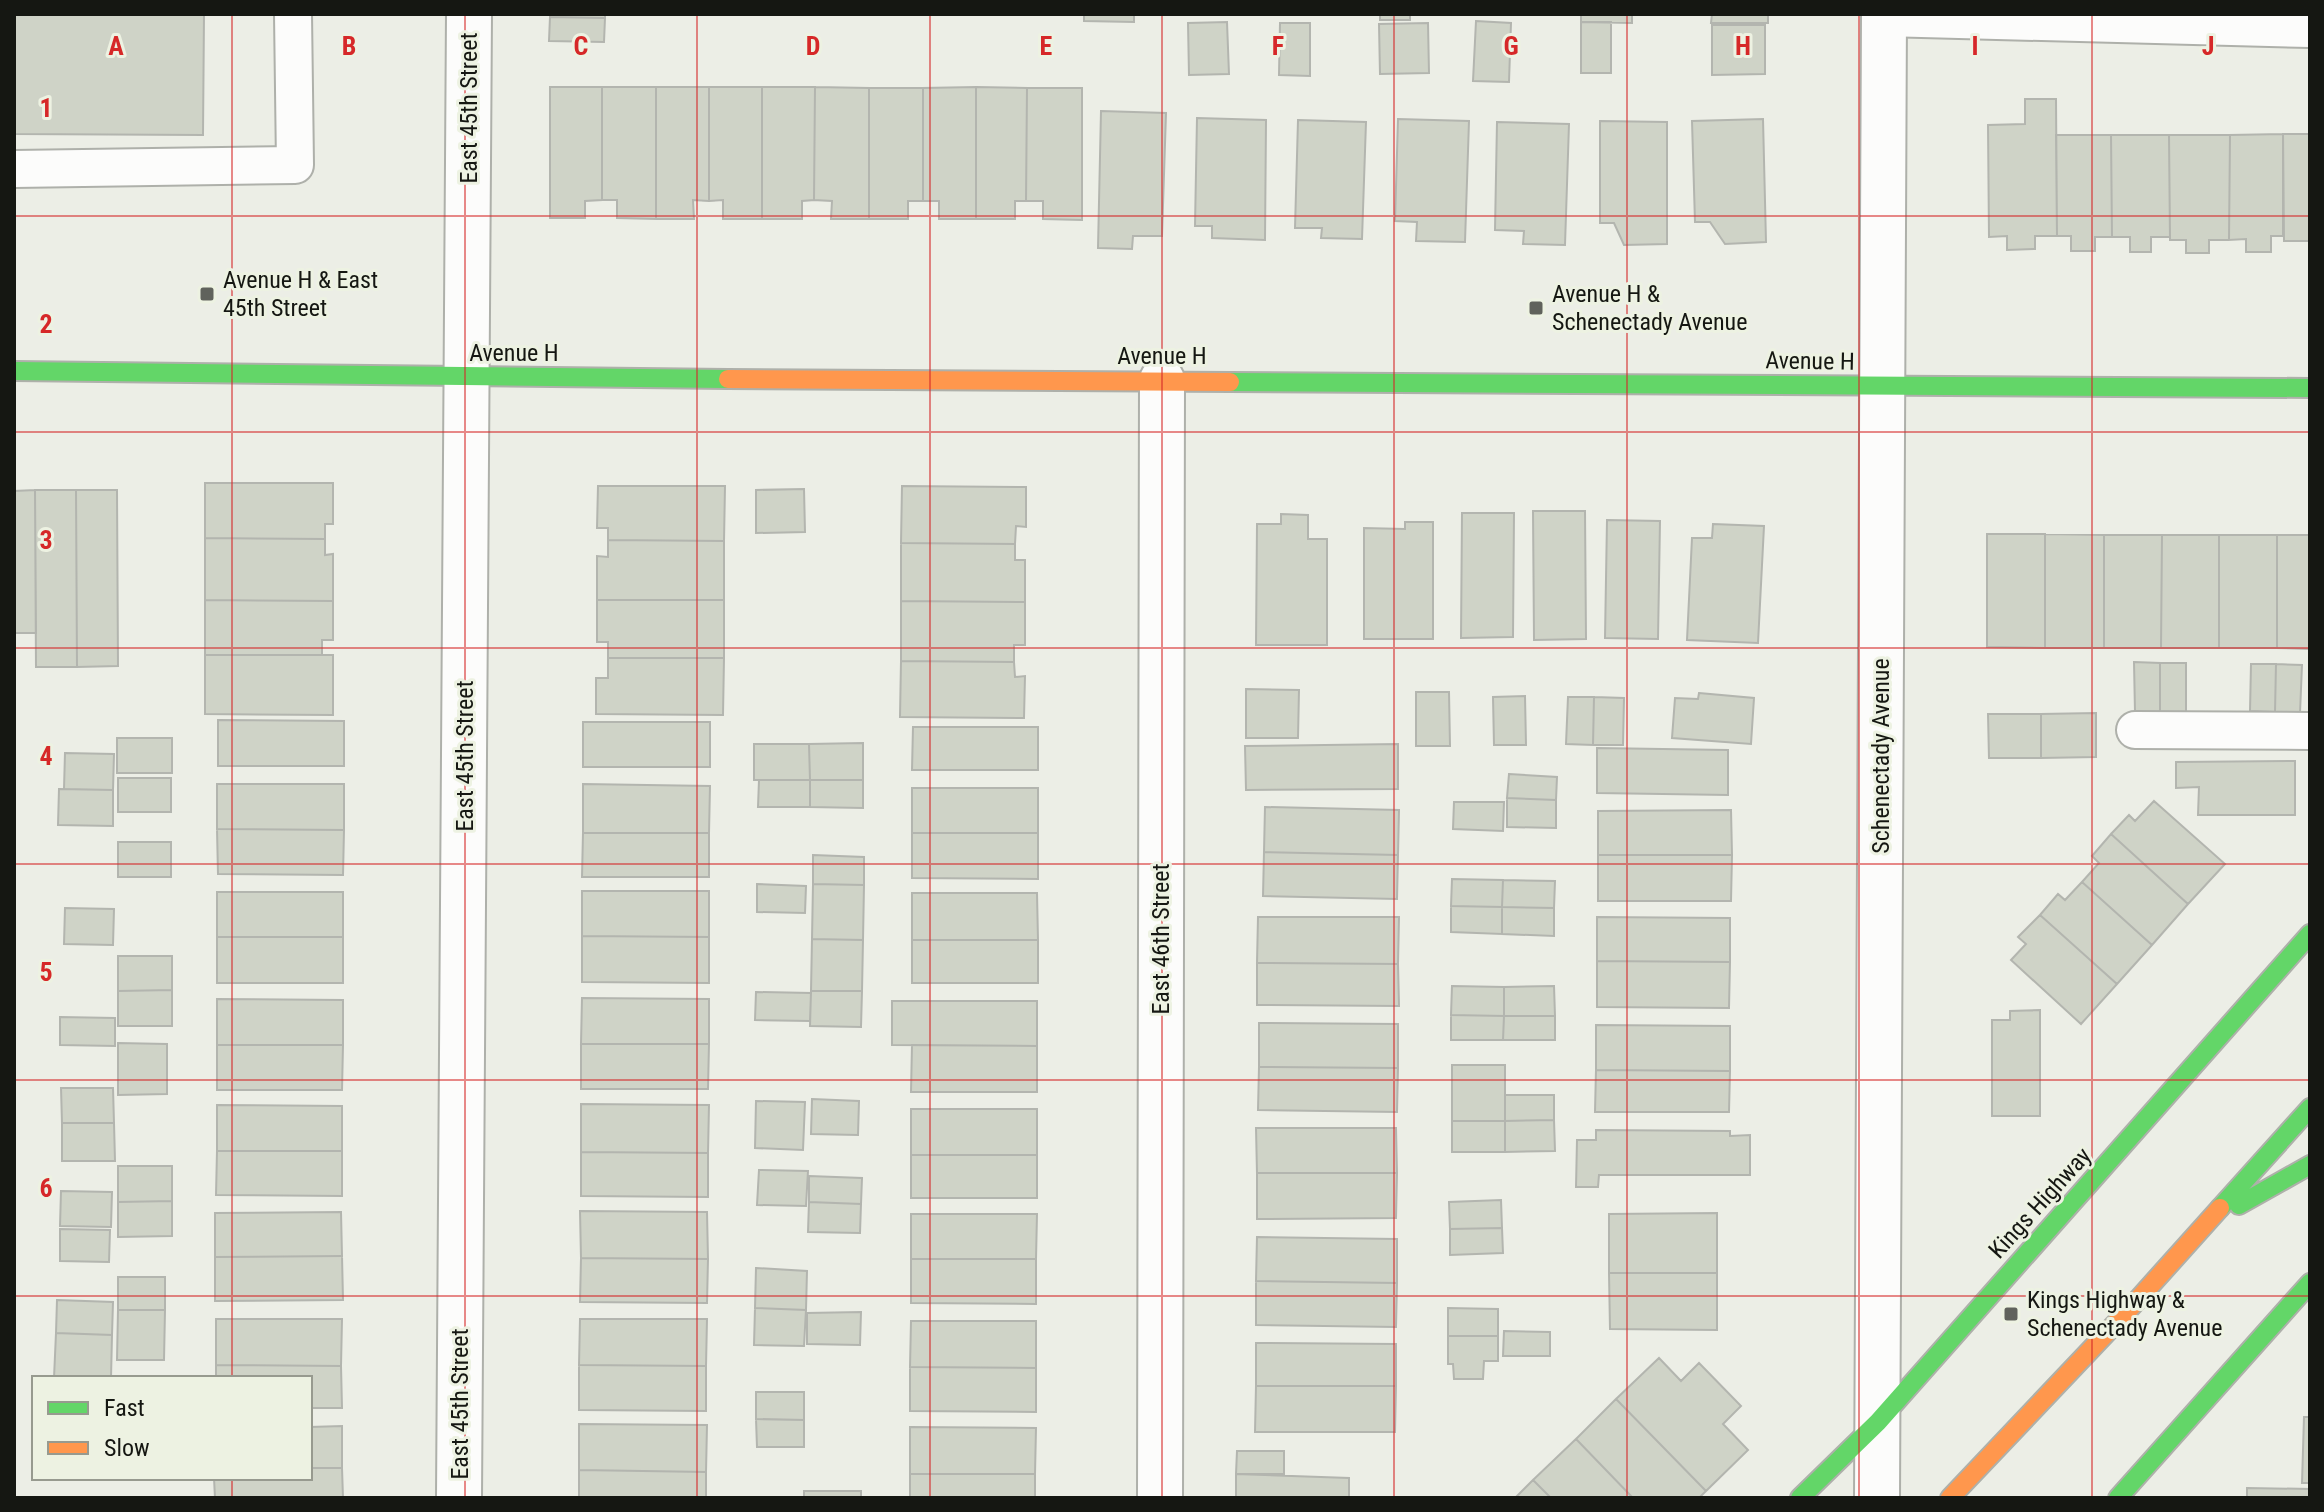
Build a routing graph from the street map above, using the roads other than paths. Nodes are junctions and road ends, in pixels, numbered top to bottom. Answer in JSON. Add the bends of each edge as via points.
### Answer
{"nodes":[{"id":1,"x":293,"y":14,"type":"edge"},
{"id":2,"x":469,"y":14,"type":"edge"},
{"id":3,"x":1884,"y":16,"type":"edge"},
{"id":4,"x":2261,"y":21,"type":"edge"},
{"id":5,"x":2310,"y":29,"type":"edge"},
{"id":6,"x":14,"y":169,"type":"edge"},
{"id":7,"x":14,"y":371,"type":"edge"},
{"id":8,"x":469,"y":377,"type":"junction"},
{"id":9,"x":1162,"y":380,"type":"junction"},
{"id":10,"x":1883,"y":385,"type":"junction"},
{"id":11,"x":2310,"y":388,"type":"edge"},
{"id":12,"x":2135,"y":730,"type":"dead end"},
{"id":13,"x":2310,"y":731,"type":"edge"},
{"id":14,"x":2310,"y":934,"type":"edge"},
{"id":15,"x":2310,"y":1108,"type":"edge"},
{"id":16,"x":2310,"y":1165,"type":"edge"},
{"id":17,"x":2206,"y":1224,"type":"junction"},
{"id":18,"x":2310,"y":1283,"type":"edge"},
{"id":19,"x":1878,"y":1422,"type":"junction"},
{"id":20,"x":459,"y":1498,"type":"edge"},
{"id":21,"x":1160,"y":1498,"type":"edge"},
{"id":22,"x":1800,"y":1498,"type":"edge"},
{"id":23,"x":1877,"y":1498,"type":"edge"},
{"id":24,"x":1950,"y":1498,"type":"edge"},
{"id":25,"x":2118,"y":1498,"type":"edge"}],
"edges":[{"from":1,"to":6,"type":"lane","via":[[295,165]]},
{"from":2,"to":8,"type":"street","name":"East 45th Street"},
{"from":3,"to":4,"type":"lane"},
{"from":3,"to":10,"type":"street","name":"Schenectady Avenue"},
{"from":4,"to":5,"type":"lane"},
{"from":7,"to":8,"type":"street","name":"Avenue H"},
{"from":8,"to":9,"type":"street","name":"Avenue H"},
{"from":8,"to":20,"type":"street","name":"East 45th Street"},
{"from":9,"to":10,"type":"street","name":"Avenue H"},
{"from":9,"to":21,"type":"street","name":"East 46th Street"},
{"from":10,"to":11,"type":"street","name":"Avenue H"},
{"from":10,"to":19,"type":"street","name":"Schenectady Avenue"},
{"from":12,"to":13,"type":"lane"},
{"from":14,"to":19,"type":"street","name":"Kings Highway"},
{"from":15,"to":17,"type":"street"},
{"from":16,"to":17,"type":"street"},
{"from":17,"to":24,"type":"street"},
{"from":18,"to":25,"type":"street"},
{"from":19,"to":22,"type":"street","name":"Kings Highway"},
{"from":19,"to":23,"type":"street","name":"Schenectady Avenue"}]}
